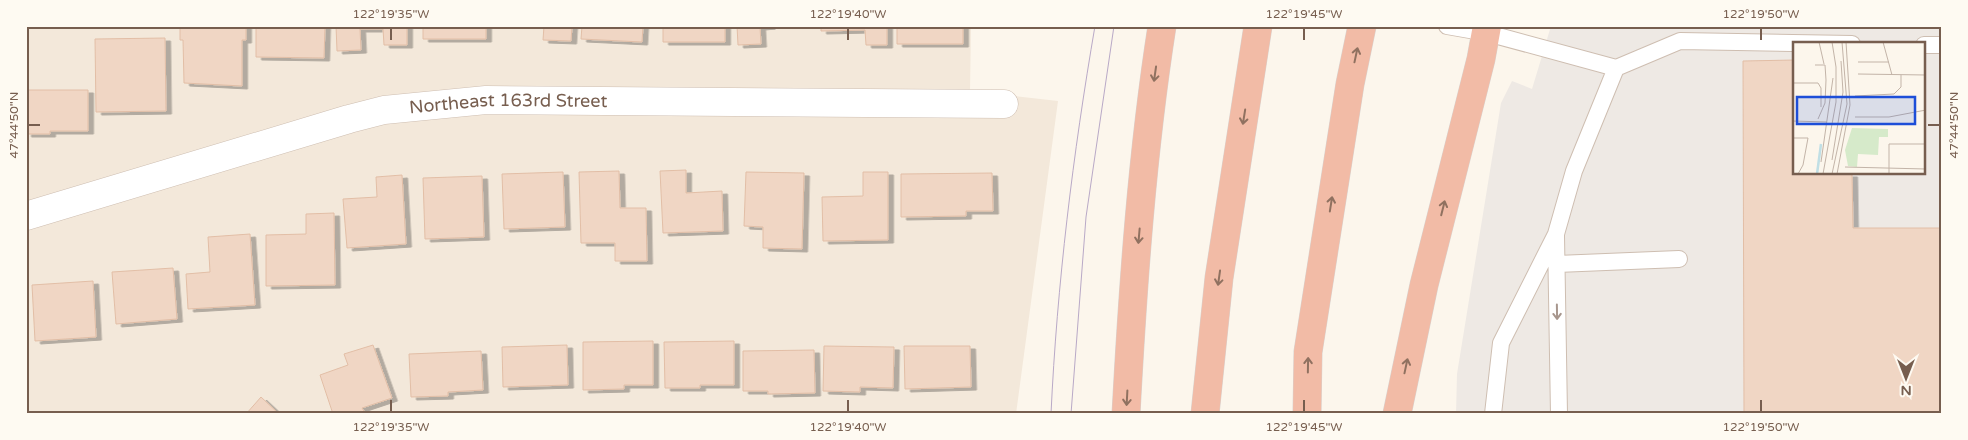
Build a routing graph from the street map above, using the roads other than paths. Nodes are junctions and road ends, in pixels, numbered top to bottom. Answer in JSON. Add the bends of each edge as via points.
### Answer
{"nodes":[{"id":1,"x":1162,"y":26,"type":"edge"},
{"id":2,"x":1258,"y":26,"type":"edge"},
{"id":3,"x":1362,"y":26,"type":"edge"},
{"id":4,"x":1447,"y":26,"type":"edge"},
{"id":5,"x":1487,"y":30,"type":"edge"},
{"id":6,"x":1793,"y":43,"type":"edge"},
{"id":7,"x":1926,"y":45,"type":"edge"},
{"id":8,"x":1942,"y":45,"type":"edge"},
{"id":9,"x":1616,"y":68,"type":"junction"},
{"id":10,"x":1004,"y":104,"type":"dead end"},
{"id":11,"x":26,"y":216,"type":"edge"},
{"id":12,"x":1556,"y":234,"type":"junction"},
{"id":13,"x":1679,"y":259,"type":"dead end"},
{"id":14,"x":1556,"y":264,"type":"junction"},
{"id":15,"x":1126,"y":414,"type":"edge"},
{"id":16,"x":1205,"y":414,"type":"edge"},
{"id":17,"x":1307,"y":414,"type":"edge"},
{"id":18,"x":1397,"y":414,"type":"edge"},
{"id":19,"x":1493,"y":414,"type":"edge"},
{"id":20,"x":1559,"y":414,"type":"edge"}],
"edges":[{"from":1,"to":15,"type":"highway","one_way":true,"via":[[1148,122]]},
{"from":2,"to":16,"type":"highway","one_way":true,"via":[[1219,278]]},
{"from":17,"to":3,"type":"highway","one_way":true,"via":[[1308,352]]},
{"from":4,"to":5,"type":"lane"},
{"from":5,"to":9,"type":"lane"},
{"from":18,"to":5,"type":"highway","one_way":true,"via":[[1424,285]]},
{"from":6,"to":9,"type":"lane","via":[[1680,41]]},
{"from":7,"to":8,"type":"lane"},
{"from":9,"to":12,"type":"lane","via":[[1574,171]]},
{"from":10,"to":11,"type":"street","name":"Northeast 163rd Street","via":[[486,100],[418,106],[349,119]]},
{"from":12,"to":14,"type":"lane"},
{"from":12,"to":19,"type":"lane","via":[[1501,343]]},
{"from":13,"to":14,"type":"lane"},
{"from":14,"to":20,"type":"lane","one_way":true}]}
